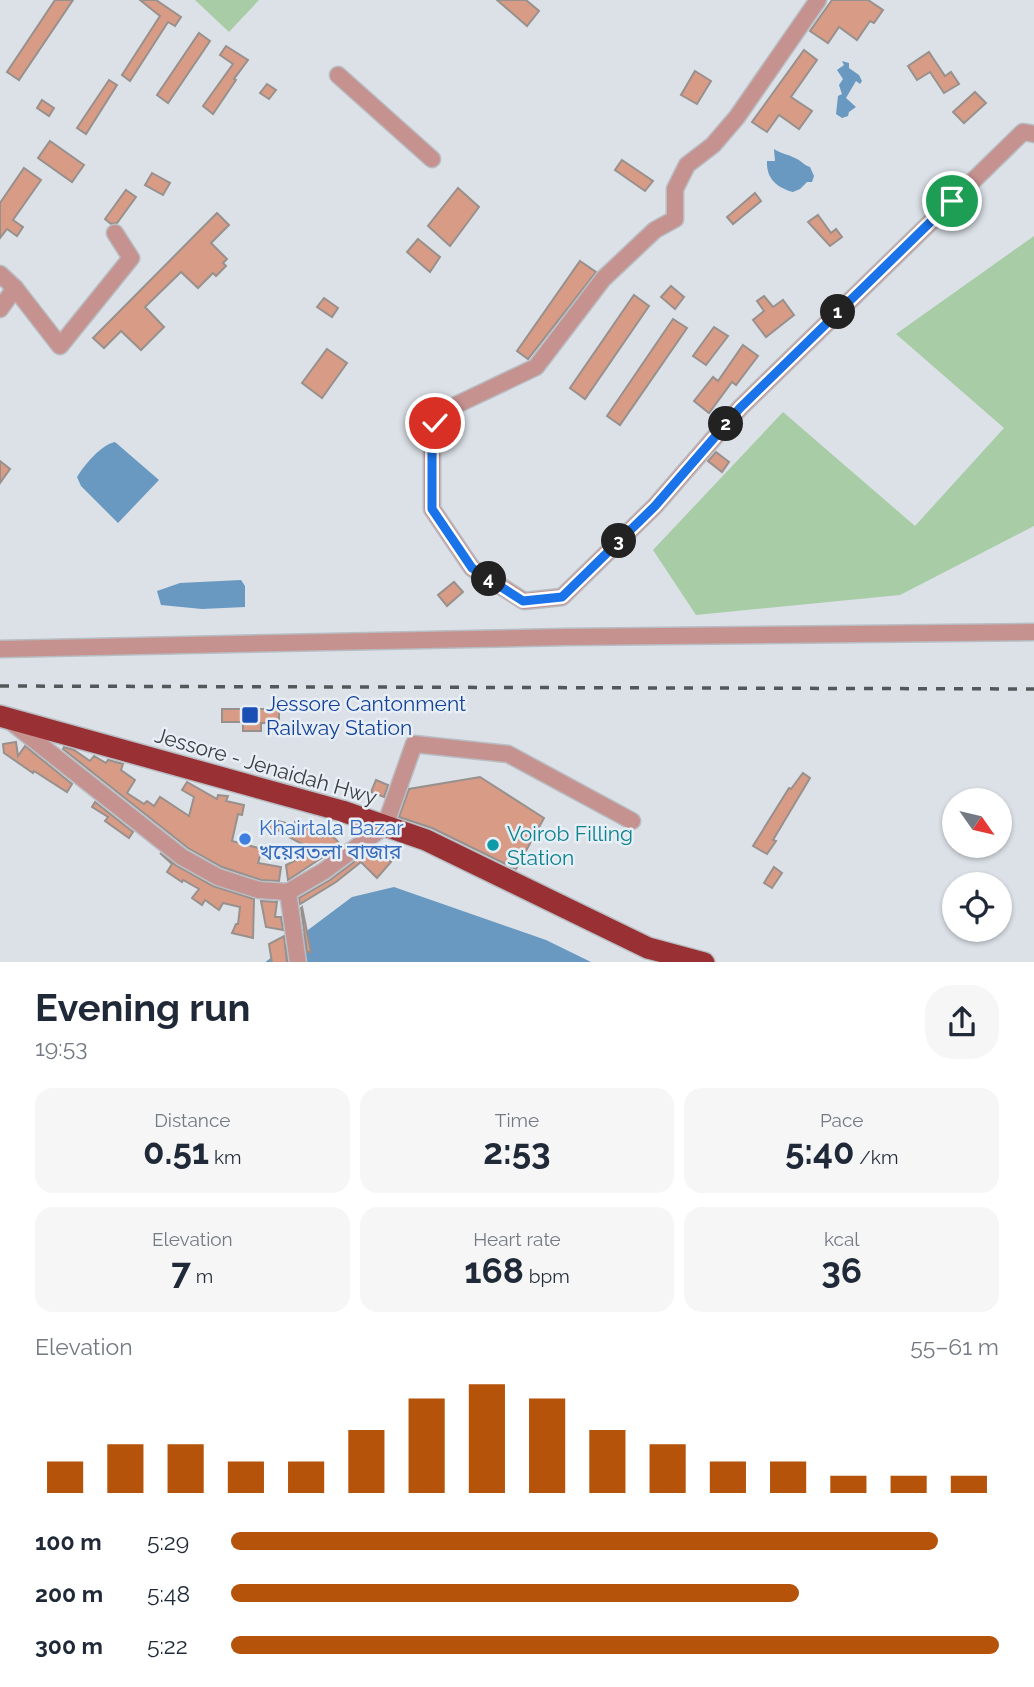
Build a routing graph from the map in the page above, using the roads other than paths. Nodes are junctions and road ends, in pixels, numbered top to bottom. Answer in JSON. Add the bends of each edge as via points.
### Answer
{"nodes":[{"id":1,"x":818,"y":0,"type":"edge"},
{"id":2,"x":338,"y":75,"type":"dead end"},
{"id":3,"x":1034,"y":134,"type":"edge"},
{"id":4,"x":432,"y":159,"type":"dead end"},
{"id":5,"x":116,"y":233,"type":"dead end"},
{"id":6,"x":0,"y":274,"type":"edge"},
{"id":7,"x":15,"y":288,"type":"junction"},
{"id":8,"x":0,"y":309,"type":"edge"},
{"id":9,"x":1034,"y":632,"type":"edge"},
{"id":10,"x":0,"y":649,"type":"edge"},
{"id":11,"x":3,"y":717,"type":"edge"},
{"id":12,"x":632,"y":821,"type":"dead end"},
{"id":13,"x":385,"y":826,"type":"junction"},
{"id":14,"x":288,"y":892,"type":"junction"},
{"id":15,"x":298,"y":962,"type":"edge"},
{"id":16,"x":704,"y":962,"type":"edge"}],
"edges":[{"from":1,"to":3,"type":"street","via":[[737,117],[713,145],[687,165],[675,189],[675,219],[655,230],[603,279],[536,368],[454,406],[435,423],[432,509],[472,568],[523,601],[562,597],[655,506],[750,398],[1023,132]]},
{"from":2,"to":4,"type":"street"},
{"from":5,"to":7,"type":"street","via":[[131,258],[60,346]]},
{"from":6,"to":7,"type":"street"},
{"from":7,"to":8,"type":"street"},
{"from":9,"to":10,"type":"street"},
{"from":11,"to":13,"type":"highway","name":"Jessore - Jenaidah Hwy"},
{"from":11,"to":14,"type":"street","via":[[182,857],[236,885]]},
{"from":12,"to":13,"type":"street","via":[[508,754],[414,744]]},
{"from":13,"to":14,"type":"street"},
{"from":13,"to":16,"type":"highway","name":"Jessore - Jenaidah Hwy","via":[[426,840],[648,948]]},
{"from":14,"to":15,"type":"street"}]}
